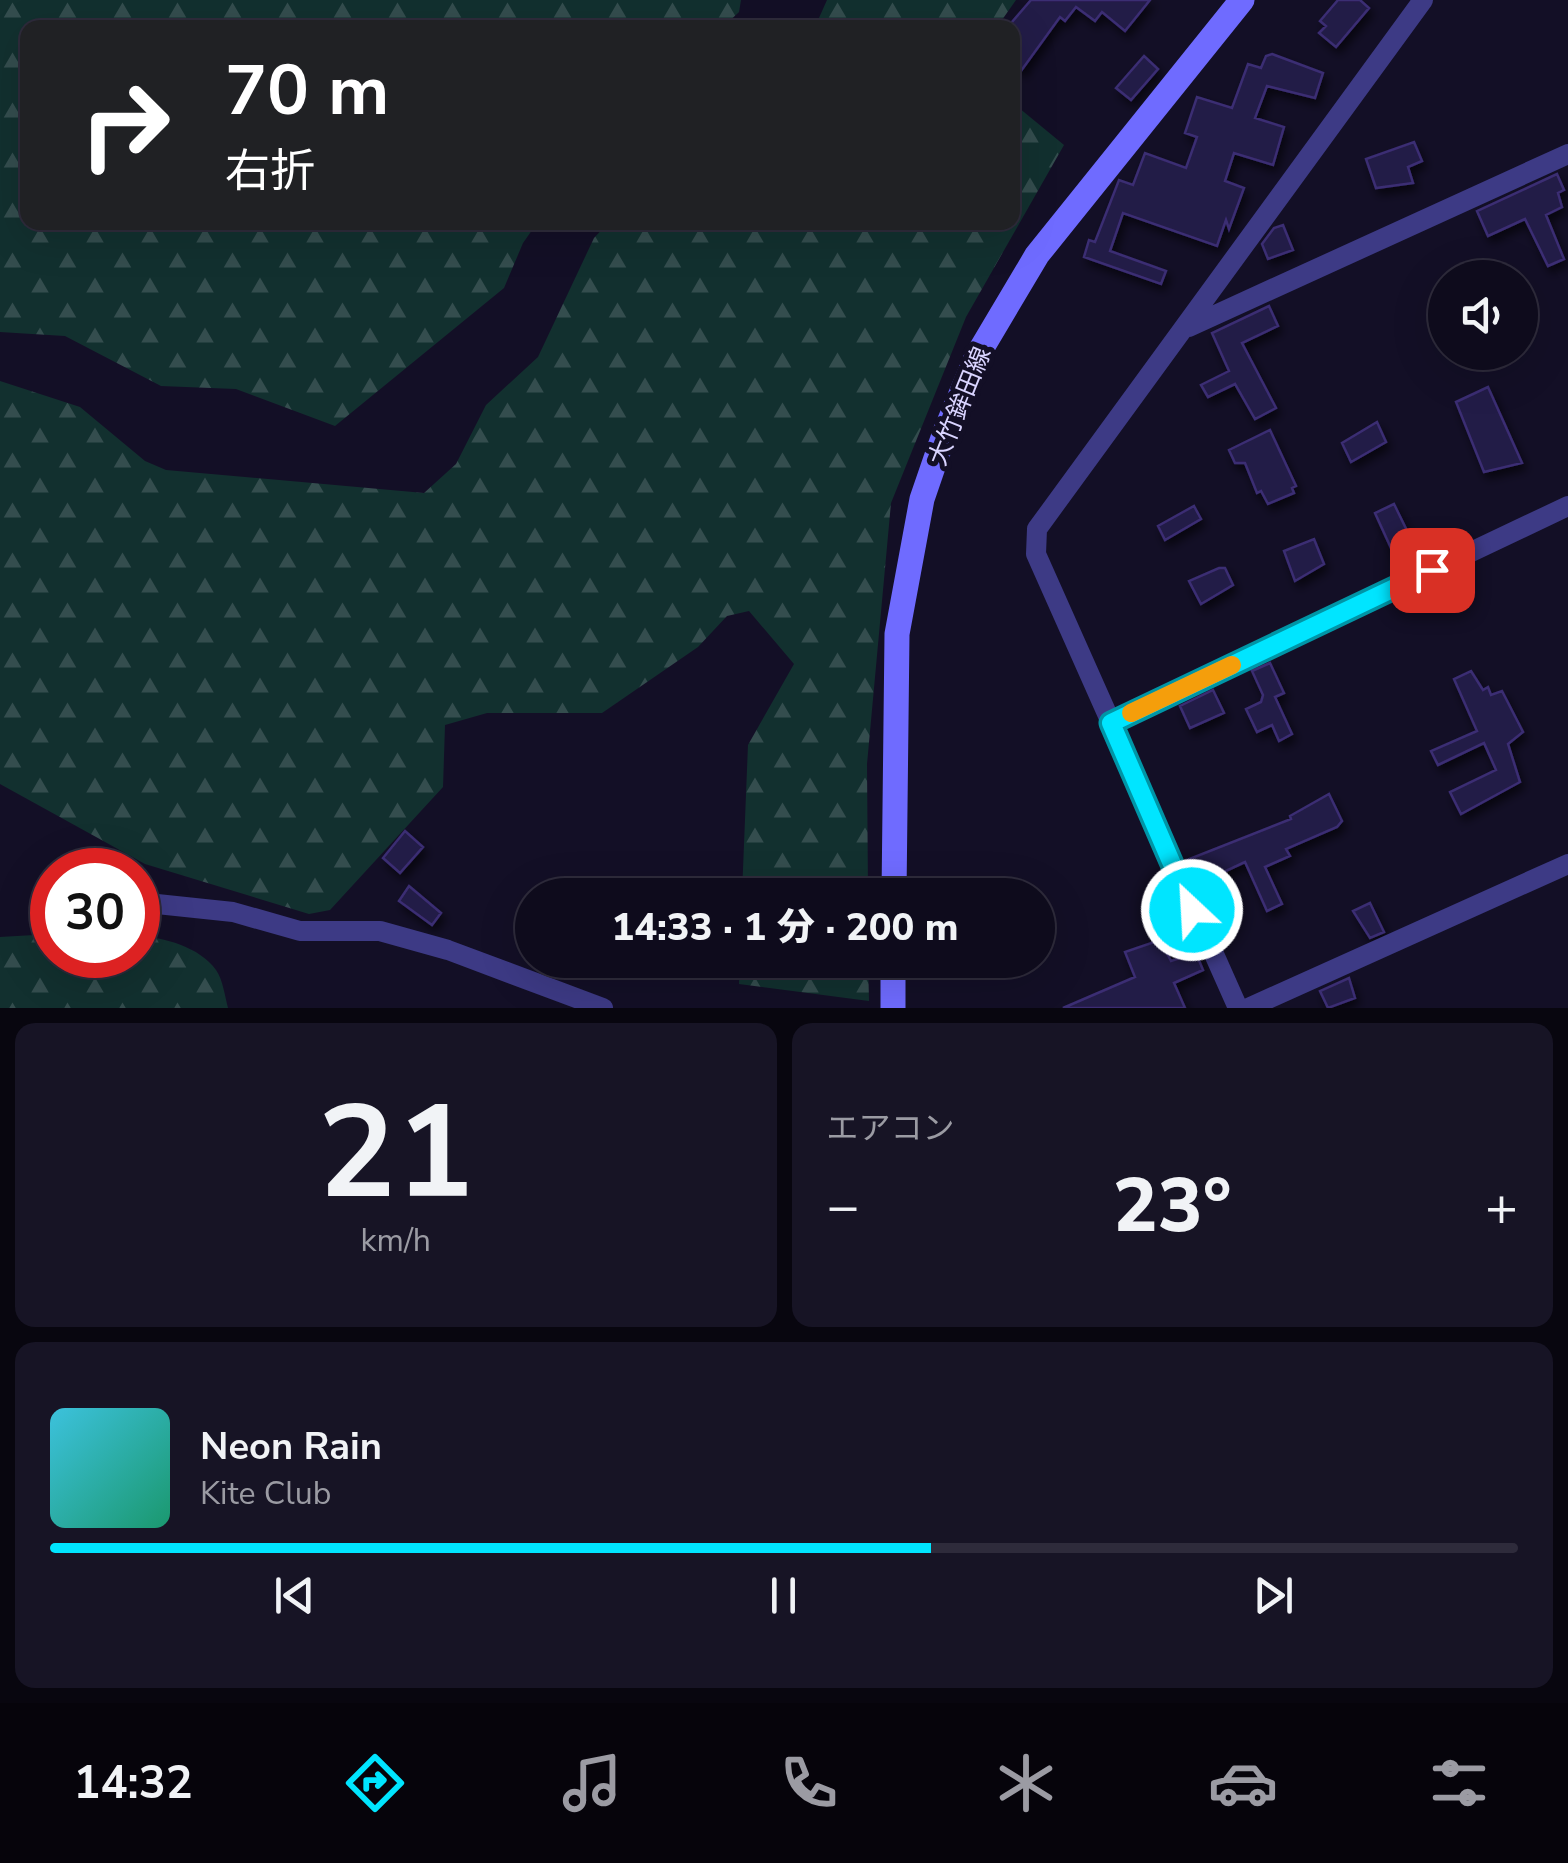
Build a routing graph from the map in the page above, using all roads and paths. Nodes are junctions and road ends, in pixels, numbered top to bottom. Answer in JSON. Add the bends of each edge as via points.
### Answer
{"nodes":[{"id":1,"x":1242,"y":0,"type":"edge"},
{"id":2,"x":1423,"y":0,"type":"edge"},
{"id":3,"x":1568,"y":154,"type":"edge"},
{"id":4,"x":1187,"y":328,"type":"junction"},
{"id":5,"x":1568,"y":506,"type":"edge"},
{"id":6,"x":1111,"y":723,"type":"junction"},
{"id":7,"x":1568,"y":864,"type":"edge"},
{"id":8,"x":894,"y":878,"type":"edge"},
{"id":9,"x":160,"y":904,"type":"edge"},
{"id":10,"x":894,"y":978,"type":"edge"},
{"id":11,"x":603,"y":1008,"type":"edge"},
{"id":12,"x":893,"y":1008,"type":"edge"},
{"id":13,"x":1238,"y":1008,"type":"edge"},
{"id":14,"x":1248,"y":1008,"type":"edge"}],
"edges":[{"from":1,"to":8,"type":"main road","name":"大竹鉾田線","via":[[1037,255],[1000,310],[945,432],[922,499],[897,634]]},
{"from":2,"to":4,"type":"street"},
{"from":3,"to":4,"type":"street"},
{"from":4,"to":6,"type":"street","via":[[1037,529],[1036,554]]},
{"from":5,"to":6,"type":"street"},
{"from":6,"to":13,"type":"street"},
{"from":7,"to":14,"type":"street"},
{"from":9,"to":11,"type":"street","via":[[233,912],[300,931],[380,931]]},
{"from":10,"to":12,"type":"main road"}]}
